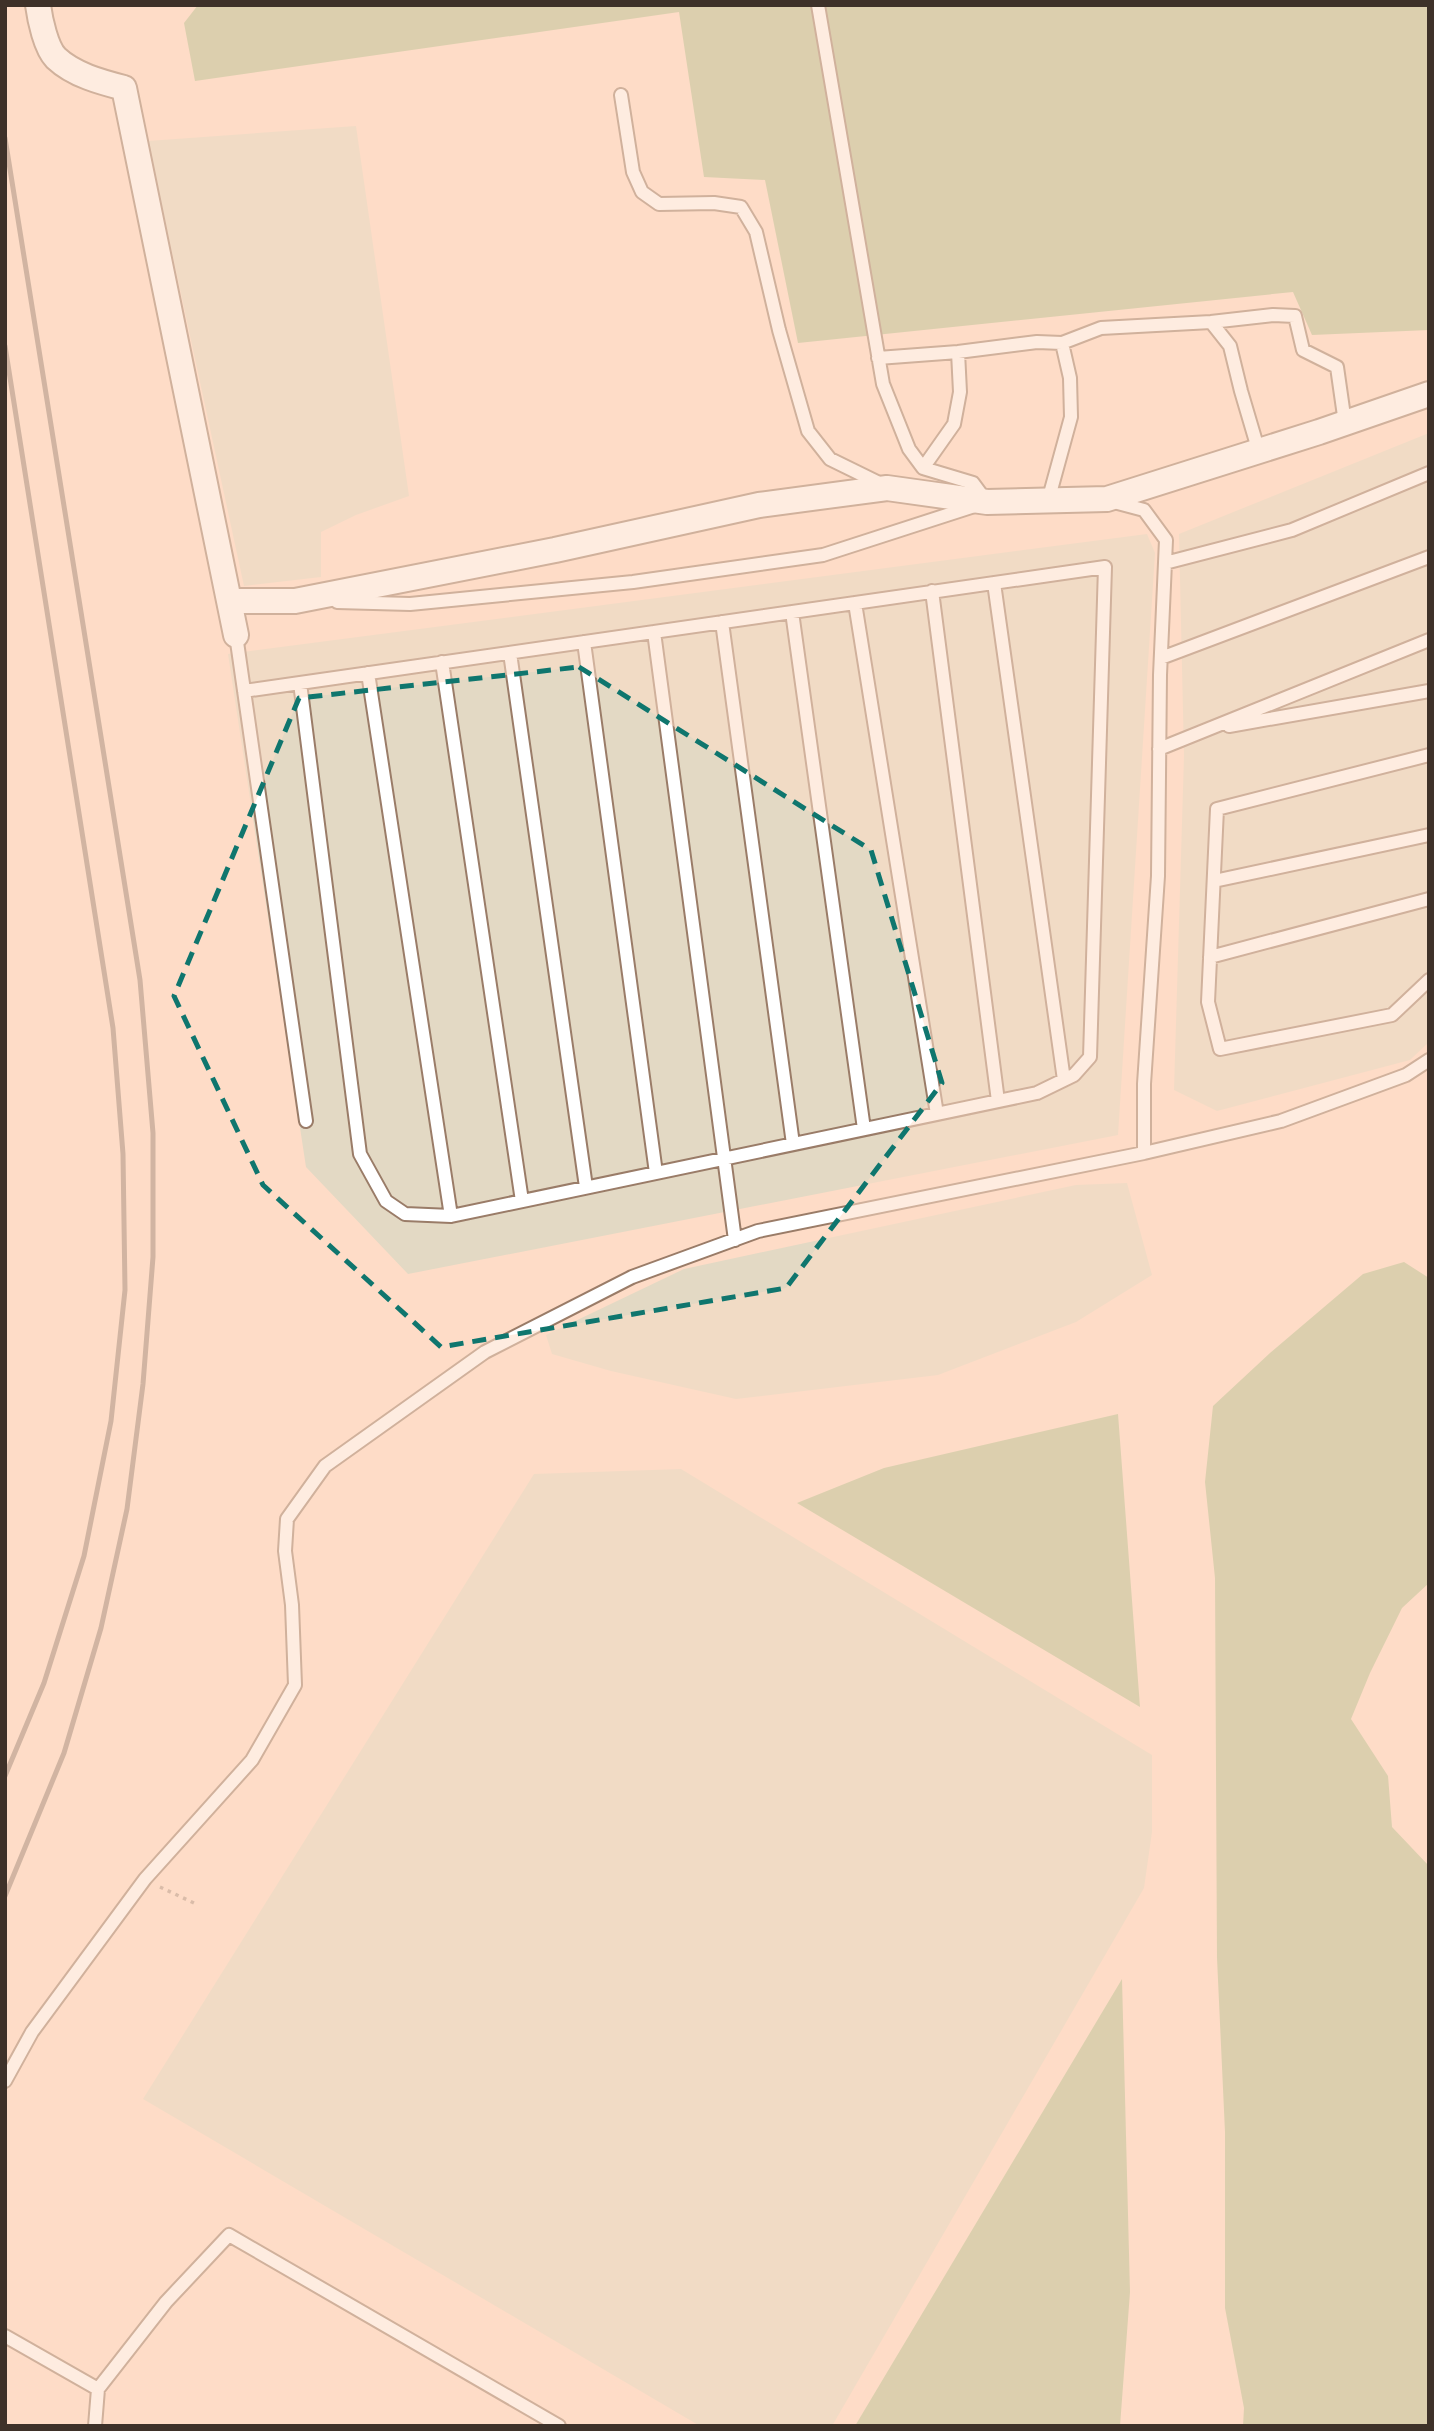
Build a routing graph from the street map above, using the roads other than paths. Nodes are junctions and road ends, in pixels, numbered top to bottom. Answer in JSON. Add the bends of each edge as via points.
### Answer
{"nodes":[{"id":1,"x":38,"y":5,"type":"edge"},
{"id":2,"x":818,"y":5,"type":"edge"},
{"id":3,"x":621,"y":94,"type":"dead end"},
{"id":4,"x":1211,"y":322,"type":"junction"},
{"id":5,"x":1062,"y":343,"type":"junction"},
{"id":6,"x":958,"y":352,"type":"junction"},
{"id":7,"x":878,"y":358,"type":"junction"},
{"id":8,"x":1429,"y":394,"type":"edge"},
{"id":9,"x":1345,"y":423,"type":"junction"},
{"id":10,"x":1259,"y":452,"type":"junction"},
{"id":11,"x":923,"y":468,"type":"junction"},
{"id":12,"x":1429,"y":473,"type":"edge"},
{"id":13,"x":887,"y":488,"type":"junction"},
{"id":14,"x":1107,"y":499,"type":"junction"},
{"id":15,"x":1048,"y":500,"type":"junction"},
{"id":16,"x":987,"y":502,"type":"junction"},
{"id":17,"x":1429,"y":557,"type":"edge"},
{"id":18,"x":1165,"y":563,"type":"junction"},
{"id":19,"x":994,"y":583,"type":"junction"},
{"id":20,"x":932,"y":592,"type":"junction"},
{"id":21,"x":231,"y":601,"type":"junction"},
{"id":22,"x":295,"y":601,"type":"junction"},
{"id":23,"x":855,"y":603,"type":"junction"},
{"id":24,"x":792,"y":612,"type":"junction"},
{"id":25,"x":722,"y":622,"type":"junction"},
{"id":26,"x":654,"y":632,"type":"junction"},
{"id":27,"x":236,"y":635,"type":"joint"},
{"id":28,"x":1429,"y":640,"type":"edge"},
{"id":29,"x":584,"y":642,"type":"junction"},
{"id":30,"x":510,"y":653,"type":"junction"},
{"id":31,"x":1161,"y":658,"type":"junction"},
{"id":32,"x":442,"y":663,"type":"junction"},
{"id":33,"x":368,"y":673,"type":"junction"},
{"id":34,"x":300,"y":683,"type":"junction"},
{"id":35,"x":244,"y":691,"type":"junction"},
{"id":36,"x":1429,"y":691,"type":"edge"},
{"id":37,"x":1205,"y":731,"type":"junction"},
{"id":38,"x":1159,"y":749,"type":"junction"},
{"id":39,"x":1429,"y":755,"type":"edge"},
{"id":40,"x":1429,"y":835,"type":"edge"},
{"id":41,"x":1214,"y":881,"type":"junction"},
{"id":42,"x":1429,"y":899,"type":"edge"},
{"id":43,"x":1210,"y":957,"type":"junction"},
{"id":44,"x":1429,"y":979,"type":"edge"},
{"id":45,"x":1429,"y":1060,"type":"edge"},
{"id":46,"x":1063,"y":1080,"type":"junction"},
{"id":47,"x":998,"y":1101,"type":"junction"},
{"id":48,"x":937,"y":1114,"type":"junction"},
{"id":49,"x":306,"y":1121,"type":"dead end"},
{"id":50,"x":864,"y":1129,"type":"junction"},
{"id":51,"x":793,"y":1144,"type":"junction"},
{"id":52,"x":1144,"y":1153,"type":"junction"},
{"id":53,"x":723,"y":1159,"type":"junction"},
{"id":54,"x":656,"y":1173,"type":"junction"},
{"id":55,"x":586,"y":1188,"type":"junction"},
{"id":56,"x":522,"y":1201,"type":"junction"},
{"id":57,"x":451,"y":1216,"type":"junction"},
{"id":58,"x":735,"y":1240,"type":"junction"},
{"id":59,"x":5,"y":2081,"type":"edge"},
{"id":60,"x":5,"y":2336,"type":"edge"},
{"id":61,"x":98,"y":2389,"type":"junction"},
{"id":62,"x":95,"y":2426,"type":"edge"},
{"id":63,"x":559,"y":2426,"type":"edge"}],
"edges":[{"from":1,"to":21,"type":"street","via":[[40,24],[55,57],[85,76],[124,88]]},
{"from":2,"to":7,"type":"lane"},
{"from":3,"to":13,"type":"lane","via":[[633,172],[642,192],[659,204],[741,207],[756,232],[808,431],[830,459]]},
{"from":4,"to":5,"type":"lane","via":[[1101,328]]},
{"from":4,"to":9,"type":"lane","via":[[1294,316],[1303,350],[1338,367]]},
{"from":4,"to":10,"type":"lane","via":[[1230,345]]},
{"from":5,"to":6,"type":"lane"},
{"from":5,"to":15,"type":"lane","via":[[1070,378],[1071,416]]},
{"from":6,"to":7,"type":"lane"},
{"from":6,"to":11,"type":"lane","via":[[960,392],[954,425]]},
{"from":7,"to":11,"type":"lane","via":[[883,384],[909,449]]},
{"from":8,"to":9,"type":"street"},
{"from":9,"to":10,"type":"street"},
{"from":10,"to":14,"type":"street"},
{"from":11,"to":16,"type":"lane","via":[[973,483]]},
{"from":12,"to":18,"type":"lane","via":[[1292,530]]},
{"from":13,"to":16,"type":"street"},
{"from":13,"to":22,"type":"street","via":[[759,505]]},
{"from":14,"to":15,"type":"street"},
{"from":14,"to":18,"type":"lane","via":[[1144,510],[1166,540]]},
{"from":15,"to":16,"type":"street"},
{"from":16,"to":22,"type":"lane","via":[[823,555],[633,582],[410,604]]},
{"from":17,"to":31,"type":"lane"},
{"from":18,"to":31,"type":"lane"},
{"from":19,"to":20,"type":"lane"},
{"from":19,"to":46,"type":"lane"},
{"from":19,"to":46,"type":"lane","via":[[1105,566],[1090,1057]]},
{"from":20,"to":23,"type":"lane"},
{"from":20,"to":47,"type":"lane"},
{"from":21,"to":22,"type":"street"},
{"from":21,"to":27,"type":"street"},
{"from":23,"to":24,"type":"lane"},
{"from":23,"to":48,"type":"lane"},
{"from":24,"to":25,"type":"lane"},
{"from":24,"to":50,"type":"lane"},
{"from":25,"to":26,"type":"lane"},
{"from":25,"to":51,"type":"lane"},
{"from":26,"to":29,"type":"lane"},
{"from":26,"to":53,"type":"lane"},
{"from":27,"to":35,"type":"lane"},
{"from":28,"to":37,"type":"lane"},
{"from":29,"to":30,"type":"lane"},
{"from":29,"to":54,"type":"lane"},
{"from":30,"to":32,"type":"lane"},
{"from":30,"to":55,"type":"lane"},
{"from":31,"to":38,"type":"lane"},
{"from":32,"to":33,"type":"lane"},
{"from":32,"to":56,"type":"lane"},
{"from":33,"to":34,"type":"lane"},
{"from":33,"to":57,"type":"lane"},
{"from":34,"to":35,"type":"lane"},
{"from":34,"to":57,"type":"lane","via":[[360,1154],[386,1201],[405,1214]]},
{"from":35,"to":49,"type":"lane"},
{"from":36,"to":37,"type":"lane"},
{"from":37,"to":38,"type":"lane"},
{"from":38,"to":52,"type":"lane","via":[[1158,876]]},
{"from":39,"to":41,"type":"lane","via":[[1217,809]]},
{"from":40,"to":41,"type":"lane"},
{"from":41,"to":43,"type":"lane"},
{"from":42,"to":43,"type":"lane"},
{"from":43,"to":44,"type":"lane","via":[[1208,1002],[1220,1049],[1392,1016]]},
{"from":45,"to":52,"type":"lane","via":[[1406,1075],[1281,1121]]},
{"from":46,"to":47,"type":"lane","via":[[1037,1093]]},
{"from":47,"to":48,"type":"lane"},
{"from":48,"to":50,"type":"lane"},
{"from":50,"to":51,"type":"lane"},
{"from":51,"to":53,"type":"lane"},
{"from":52,"to":58,"type":"lane","via":[[758,1231]]},
{"from":53,"to":54,"type":"lane"},
{"from":53,"to":58,"type":"lane"},
{"from":54,"to":55,"type":"lane"},
{"from":55,"to":56,"type":"lane"},
{"from":56,"to":57,"type":"lane"},
{"from":58,"to":59,"type":"lane","via":[[632,1276],[485,1352],[325,1466],[287,1519],[295,1685],[252,1760],[145,1879],[32,2032]]},
{"from":60,"to":61,"type":"lane"},
{"from":61,"to":62,"type":"lane"},
{"from":61,"to":63,"type":"lane","via":[[166,2302],[229,2235]]}]}
